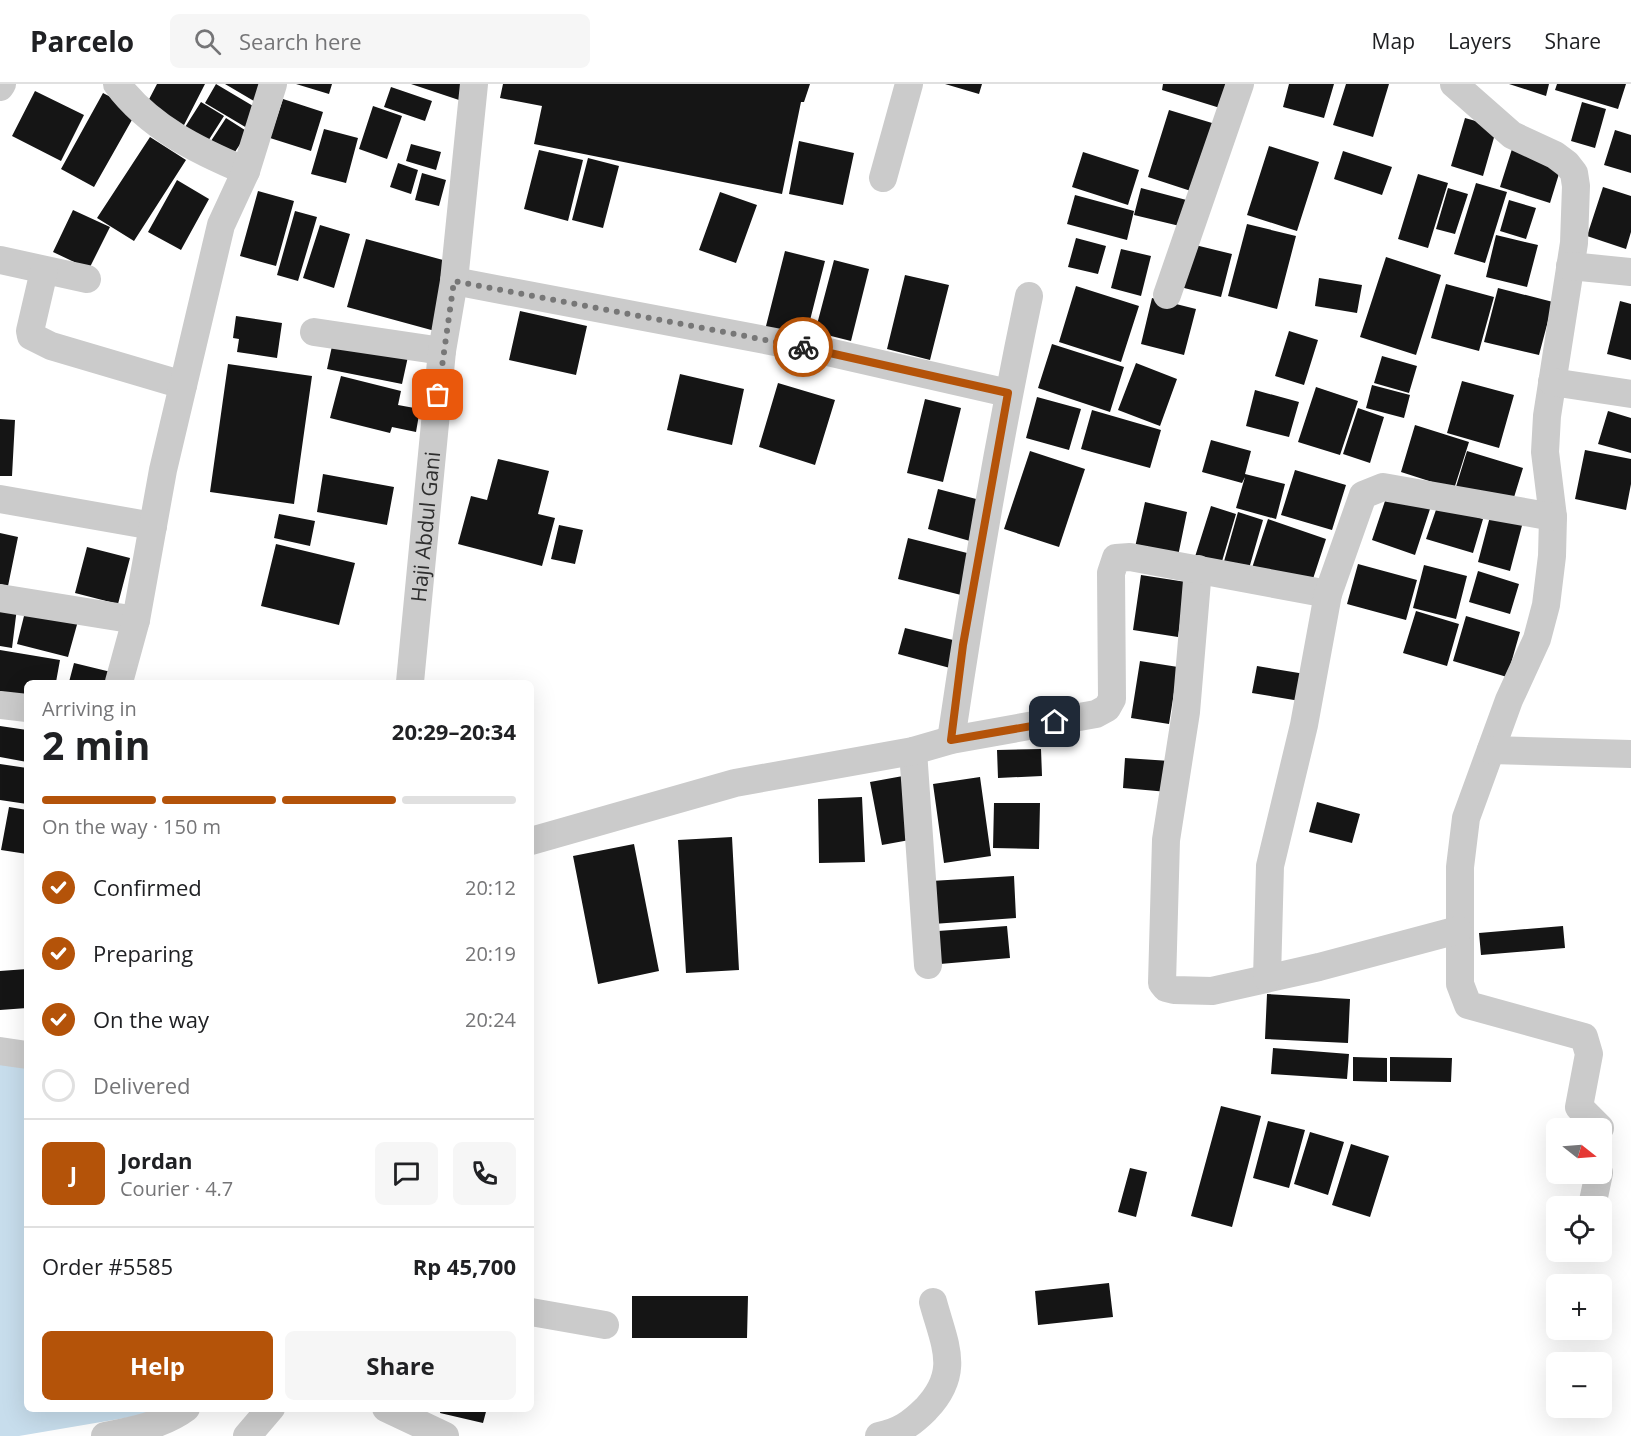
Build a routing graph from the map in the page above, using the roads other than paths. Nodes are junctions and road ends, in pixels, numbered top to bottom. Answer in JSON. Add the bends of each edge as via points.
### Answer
{"nodes":[{"id":1,"x":117,"y":84,"type":"edge"},
{"id":2,"x":273,"y":84,"type":"edge"},
{"id":3,"x":474,"y":84,"type":"edge"},
{"id":4,"x":909,"y":84,"type":"edge"},
{"id":5,"x":1240,"y":84,"type":"edge"},
{"id":6,"x":1454,"y":84,"type":"edge"},
{"id":7,"x":246,"y":171,"type":"junction"},
{"id":8,"x":883,"y":178,"type":"dead end"},
{"id":9,"x":0,"y":260,"type":"edge"},
{"id":10,"x":1570,"y":267,"type":"junction"},
{"id":11,"x":44,"y":271,"type":"junction"},
{"id":12,"x":1631,"y":272,"type":"edge"},
{"id":13,"x":87,"y":279,"type":"dead end"},
{"id":14,"x":454,"y":281,"type":"junction"},
{"id":15,"x":1167,"y":295,"type":"dead end"},
{"id":16,"x":1029,"y":296,"type":"dead end"},
{"id":17,"x":314,"y":332,"type":"dead end"},
{"id":18,"x":442,"y":351,"type":"junction"},
{"id":19,"x":1552,"y":382,"type":"junction"},
{"id":20,"x":183,"y":386,"type":"junction"},
{"id":21,"x":1008,"y":393,"type":"junction"},
{"id":22,"x":1631,"y":394,"type":"edge"},
{"id":23,"x":0,"y":500,"type":"edge"},
{"id":24,"x":1553,"y":518,"type":"junction"},
{"id":25,"x":153,"y":526,"type":"junction"},
{"id":26,"x":1198,"y":569,"type":"junction"},
{"id":27,"x":1328,"y":594,"type":"junction"},
{"id":28,"x":0,"y":598,"type":"edge"},
{"id":29,"x":136,"y":620,"type":"junction"},
{"id":30,"x":120,"y":680,"type":"edge"},
{"id":31,"x":410,"y":680,"type":"edge"},
{"id":32,"x":0,"y":705,"type":"edge"},
{"id":33,"x":24,"y":708,"type":"edge"},
{"id":34,"x":953,"y":722,"type":"junction"},
{"id":35,"x":1491,"y":750,"type":"junction"},
{"id":36,"x":912,"y":751,"type":"junction"},
{"id":37,"x":1631,"y":754,"type":"edge"},
{"id":38,"x":534,"y":840,"type":"edge"},
{"id":39,"x":1458,"y":930,"type":"junction"},
{"id":40,"x":928,"y":965,"type":"dead end"},
{"id":41,"x":1267,"y":978,"type":"junction"},
{"id":42,"x":0,"y":1051,"type":"edge"},
{"id":43,"x":24,"y":1055,"type":"edge"},
{"id":44,"x":1590,"y":1118,"type":"edge"},
{"id":45,"x":933,"y":1302,"type":"dead end"},
{"id":46,"x":534,"y":1313,"type":"edge"},
{"id":47,"x":605,"y":1325,"type":"dead end"},
{"id":48,"x":181,"y":1412,"type":"edge"},
{"id":49,"x":268,"y":1412,"type":"edge"},
{"id":50,"x":394,"y":1412,"type":"edge"},
{"id":51,"x":105,"y":1436,"type":"edge"},
{"id":52,"x":247,"y":1436,"type":"edge"},
{"id":53,"x":445,"y":1436,"type":"edge"},
{"id":54,"x":879,"y":1436,"type":"edge"}],
"edges":[{"from":1,"to":7,"type":"street","via":[[170,134]]},
{"from":2,"to":7,"type":"street"},
{"from":3,"to":14,"type":"street","name":"Haji Abdul Gani"},
{"from":4,"to":8,"type":"street"},
{"from":5,"to":15,"type":"street"},
{"from":6,"to":10,"type":"street","via":[[1512,135],[1555,155],[1574,173],[1575,228]]},
{"from":7,"to":20,"type":"street","via":[[220,225]]},
{"from":9,"to":11,"type":"street"},
{"from":10,"to":12,"type":"street"},
{"from":10,"to":19,"type":"street"},
{"from":11,"to":13,"type":"street"},
{"from":11,"to":20,"type":"street","via":[[31,336],[51,346]]},
{"from":14,"to":18,"type":"street","name":"Haji Abdul Gani"},
{"from":14,"to":21,"type":"street","via":[[805,347]]},
{"from":16,"to":21,"type":"street"},
{"from":17,"to":18,"type":"street"},
{"from":18,"to":31,"type":"street","name":"Haji Abdul Gani"},
{"from":19,"to":22,"type":"street"},
{"from":19,"to":24,"type":"street","via":[[1545,452]]},
{"from":20,"to":25,"type":"street"},
{"from":21,"to":34,"type":"street"},
{"from":23,"to":25,"type":"street"},
{"from":24,"to":27,"type":"street","via":[[1422,493],[1373,489],[1363,495]]},
{"from":24,"to":35,"type":"street","via":[[1546,605],[1537,639]]},
{"from":25,"to":29,"type":"street"},
{"from":26,"to":27,"type":"street"},
{"from":26,"to":34,"type":"street","via":[[1116,558],[1111,573],[1112,699],[1107,708],[1096,714]]},
{"from":26,"to":41,"type":"street","via":[[1186,712],[1166,840],[1162,983],[1174,990],[1212,991]]},
{"from":27,"to":41,"type":"street","via":[[1304,725],[1270,866]]},
{"from":28,"to":29,"type":"street"},
{"from":29,"to":30,"type":"street"},
{"from":32,"to":33,"type":"street"},
{"from":34,"to":36,"type":"street"},
{"from":35,"to":37,"type":"street"},
{"from":35,"to":39,"type":"street","via":[[1466,818]]},
{"from":36,"to":38,"type":"street","via":[[735,783]]},
{"from":36,"to":40,"type":"street"},
{"from":39,"to":41,"type":"street"},
{"from":39,"to":44,"type":"street","via":[[1460,984],[1468,1005],[1584,1037],[1589,1054],[1579,1107]]},
{"from":42,"to":43,"type":"street"},
{"from":45,"to":54,"type":"street","via":[[947,1354],[947,1377],[940,1394],[913,1423]]},
{"from":46,"to":47,"type":"street"},
{"from":48,"to":51,"type":"street","via":[[132,1432]]},
{"from":49,"to":52,"type":"street"},
{"from":50,"to":53,"type":"street"}]}
